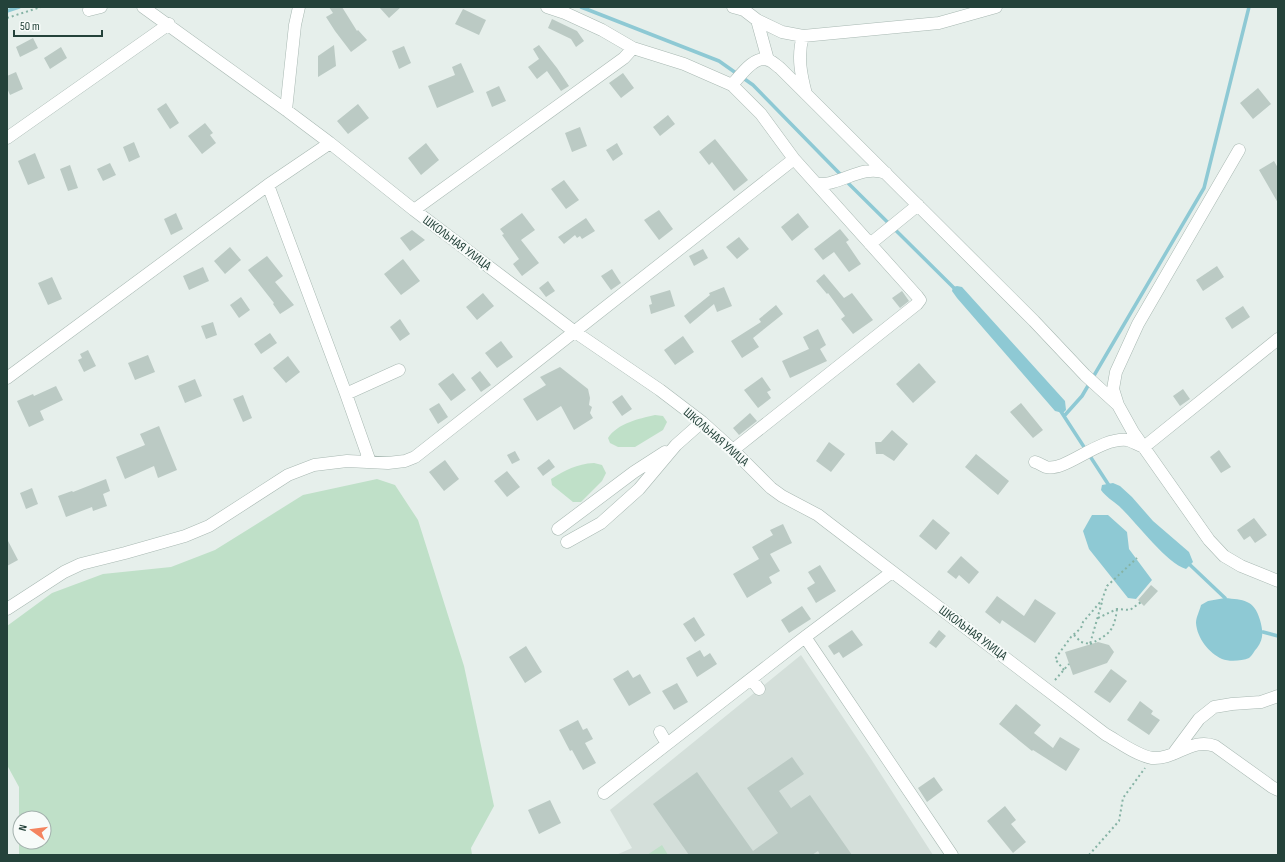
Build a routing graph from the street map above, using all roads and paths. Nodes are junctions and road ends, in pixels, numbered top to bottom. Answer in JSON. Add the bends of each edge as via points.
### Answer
{"nodes":[{"id":1,"x":41,"y":7,"type":"edge"},
{"id":2,"x":144,"y":7,"type":"edge"},
{"id":3,"x":299,"y":7,"type":"edge"},
{"id":4,"x":547,"y":7,"type":"edge"},
{"id":5,"x":733,"y":7,"type":"edge"},
{"id":6,"x":996,"y":7,"type":"edge"},
{"id":7,"x":7,"y":18,"type":"edge"},
{"id":8,"x":757,"y":20,"type":"junction"},
{"id":9,"x":169,"y":24,"type":"junction"},
{"id":10,"x":803,"y":36,"type":"junction"},
{"id":11,"x":633,"y":48,"type":"junction"},
{"id":12,"x":768,"y":60,"type":"junction"},
{"id":13,"x":732,"y":85,"type":"junction"},
{"id":14,"x":807,"y":94,"type":"junction"},
{"id":15,"x":286,"y":110,"type":"junction"},
{"id":16,"x":7,"y":138,"type":"edge"},
{"id":17,"x":330,"y":143,"type":"junction"},
{"id":18,"x":1239,"y":150,"type":"dead end"},
{"id":19,"x":794,"y":159,"type":"junction"},
{"id":20,"x":886,"y":173,"type":"junction"},
{"id":21,"x":817,"y":184,"type":"junction"},
{"id":22,"x":268,"y":185,"type":"junction"},
{"id":23,"x":918,"y":205,"type":"junction"},
{"id":24,"x":414,"y":210,"type":"junction"},
{"id":25,"x":870,"y":244,"type":"junction"},
{"id":26,"x":575,"y":332,"type":"junction"},
{"id":27,"x":1278,"y":339,"type":"edge"},
{"id":28,"x":399,"y":370,"type":"dead end"},
{"id":29,"x":7,"y":378,"type":"edge"},
{"id":30,"x":346,"y":394,"type":"junction"},
{"id":31,"x":1118,"y":405,"type":"junction"},
{"id":32,"x":702,"y":422,"type":"junction"},
{"id":33,"x":676,"y":445,"type":"junction"},
{"id":34,"x":1144,"y":447,"type":"junction"},
{"id":35,"x":733,"y":450,"type":"junction"},
{"id":36,"x":370,"y":462,"type":"junction"},
{"id":37,"x":1035,"y":462,"type":"dead end"},
{"id":38,"x":558,"y":529,"type":"dead end"},
{"id":39,"x":567,"y":542,"type":"dead end"},
{"id":40,"x":1137,"y":558,"type":"dead end"},
{"id":41,"x":892,"y":572,"type":"junction"},
{"id":42,"x":1278,"y":581,"type":"edge"},
{"id":43,"x":1102,"y":600,"type":"junction"},
{"id":44,"x":1141,"y":602,"type":"dead end"},
{"id":45,"x":7,"y":609,"type":"edge"},
{"id":46,"x":1117,"y":609,"type":"junction"},
{"id":47,"x":1098,"y":618,"type":"junction"},
{"id":48,"x":1074,"y":635,"type":"junction"},
{"id":49,"x":805,"y":637,"type":"junction"},
{"id":50,"x":1090,"y":644,"type":"junction"},
{"id":51,"x":1069,"y":664,"type":"dead end"},
{"id":52,"x":1064,"y":670,"type":"junction"},
{"id":53,"x":751,"y":679,"type":"junction"},
{"id":54,"x":1055,"y":680,"type":"dead end"},
{"id":55,"x":759,"y":689,"type":"dead end"},
{"id":56,"x":1278,"y":696,"type":"edge"},
{"id":57,"x":660,"y":732,"type":"dead end"},
{"id":58,"x":667,"y":744,"type":"junction"},
{"id":59,"x":1173,"y":754,"type":"junction"},
{"id":60,"x":1152,"y":758,"type":"junction"},
{"id":61,"x":1278,"y":790,"type":"edge"},
{"id":62,"x":604,"y":793,"type":"dead end"},
{"id":63,"x":952,"y":855,"type":"edge"},
{"id":64,"x":1089,"y":855,"type":"edge"}],
"edges":[{"from":1,"to":7,"type":"path"},
{"from":2,"to":9,"type":"street","name":"ШКОЛЬНАЯ УЛИЦА"},
{"from":3,"to":15,"type":"street"},
{"from":4,"to":11,"type":"street","via":[[602,30]]},
{"from":5,"to":8,"type":"street","via":[[744,10]]},
{"from":6,"to":10,"type":"street","via":[[939,23]]},
{"from":8,"to":10,"type":"street","via":[[782,32]]},
{"from":8,"to":12,"type":"street"},
{"from":9,"to":15,"type":"street","name":"ШКОЛЬНАЯ УЛИЦА"},
{"from":9,"to":16,"type":"street"},
{"from":10,"to":14,"type":"street","via":[[800,46],[800,73]]},
{"from":11,"to":13,"type":"street","via":[[684,64]]},
{"from":11,"to":24,"type":"street","via":[[618,63]]},
{"from":12,"to":13,"type":"street","via":[[759,60],[749,66]]},
{"from":12,"to":14,"type":"street"},
{"from":13,"to":19,"type":"street","via":[[762,114]]},
{"from":14,"to":20,"type":"street"},
{"from":15,"to":17,"type":"street","name":"ШКОЛЬНАЯ УЛИЦА"},
{"from":17,"to":22,"type":"street"},
{"from":17,"to":24,"type":"street","name":"ШКОЛЬНАЯ УЛИЦА"},
{"from":18,"to":31,"type":"street","via":[[1138,324],[1116,372],[1113,389]]},
{"from":19,"to":21,"type":"street"},
{"from":19,"to":26,"type":"street"},
{"from":20,"to":21,"type":"street","via":[[869,170],[831,183]]},
{"from":20,"to":23,"type":"street"},
{"from":21,"to":25,"type":"street"},
{"from":22,"to":29,"type":"street"},
{"from":22,"to":30,"type":"street"},
{"from":23,"to":25,"type":"street"},
{"from":23,"to":31,"type":"street"},
{"from":24,"to":26,"type":"street","name":"ШКОЛЬНАЯ УЛИЦА"},
{"from":25,"to":35,"type":"street","via":[[920,300]]},
{"from":26,"to":32,"type":"street","name":"ШКОЛЬНАЯ УЛИЦА"},
{"from":26,"to":36,"type":"street","via":[[415,457],[388,463]]},
{"from":27,"to":34,"type":"street"},
{"from":28,"to":30,"type":"street"},
{"from":30,"to":36,"type":"street"},
{"from":31,"to":34,"type":"street"},
{"from":32,"to":33,"type":"street"},
{"from":32,"to":35,"type":"street","name":"ШКОЛЬНАЯ УЛИЦА"},
{"from":33,"to":38,"type":"street","via":[[634,472]]},
{"from":33,"to":39,"type":"street","via":[[639,489],[602,523]]},
{"from":34,"to":37,"type":"street","via":[[1127,440],[1112,441],[1059,466],[1047,467]]},
{"from":34,"to":42,"type":"street","via":[[1209,540],[1224,556]]},
{"from":35,"to":41,"type":"street","name":"ШКОЛЬНАЯ УЛИЦА","via":[[771,488],[818,515]]},
{"from":36,"to":45,"type":"street","via":[[347,461],[314,465],[288,475],[209,526],[185,536],[81,564]]},
{"from":40,"to":43,"type":"path","via":[[1107,586]]},
{"from":41,"to":49,"type":"street"},
{"from":41,"to":60,"type":"street","name":"ШКОЛЬНАЯ УЛИЦА","via":[[1105,734],[1133,751]]},
{"from":43,"to":47,"type":"path"},
{"from":43,"to":48,"type":"path"},
{"from":44,"to":46,"type":"path","via":[[1130,610]]},
{"from":46,"to":47,"type":"path"},
{"from":46,"to":50,"type":"path","via":[[1115,624],[1108,634]]},
{"from":47,"to":50,"type":"path"},
{"from":48,"to":50,"type":"path","via":[[1081,642]]},
{"from":48,"to":52,"type":"path","via":[[1055,659]]},
{"from":49,"to":53,"type":"street"},
{"from":49,"to":63,"type":"street"},
{"from":51,"to":52,"type":"path"},
{"from":52,"to":54,"type":"path"},
{"from":53,"to":55,"type":"street"},
{"from":53,"to":58,"type":"street","via":[[735,685]]},
{"from":56,"to":59,"type":"street","via":[[1261,702],[1214,708],[1199,719]]},
{"from":57,"to":58,"type":"street"},
{"from":58,"to":62,"type":"street"},
{"from":59,"to":60,"type":"street"},
{"from":59,"to":61,"type":"street","via":[[1201,743],[1208,743]]},
{"from":60,"to":64,"type":"path","via":[[1123,798],[1119,821]]}]}
